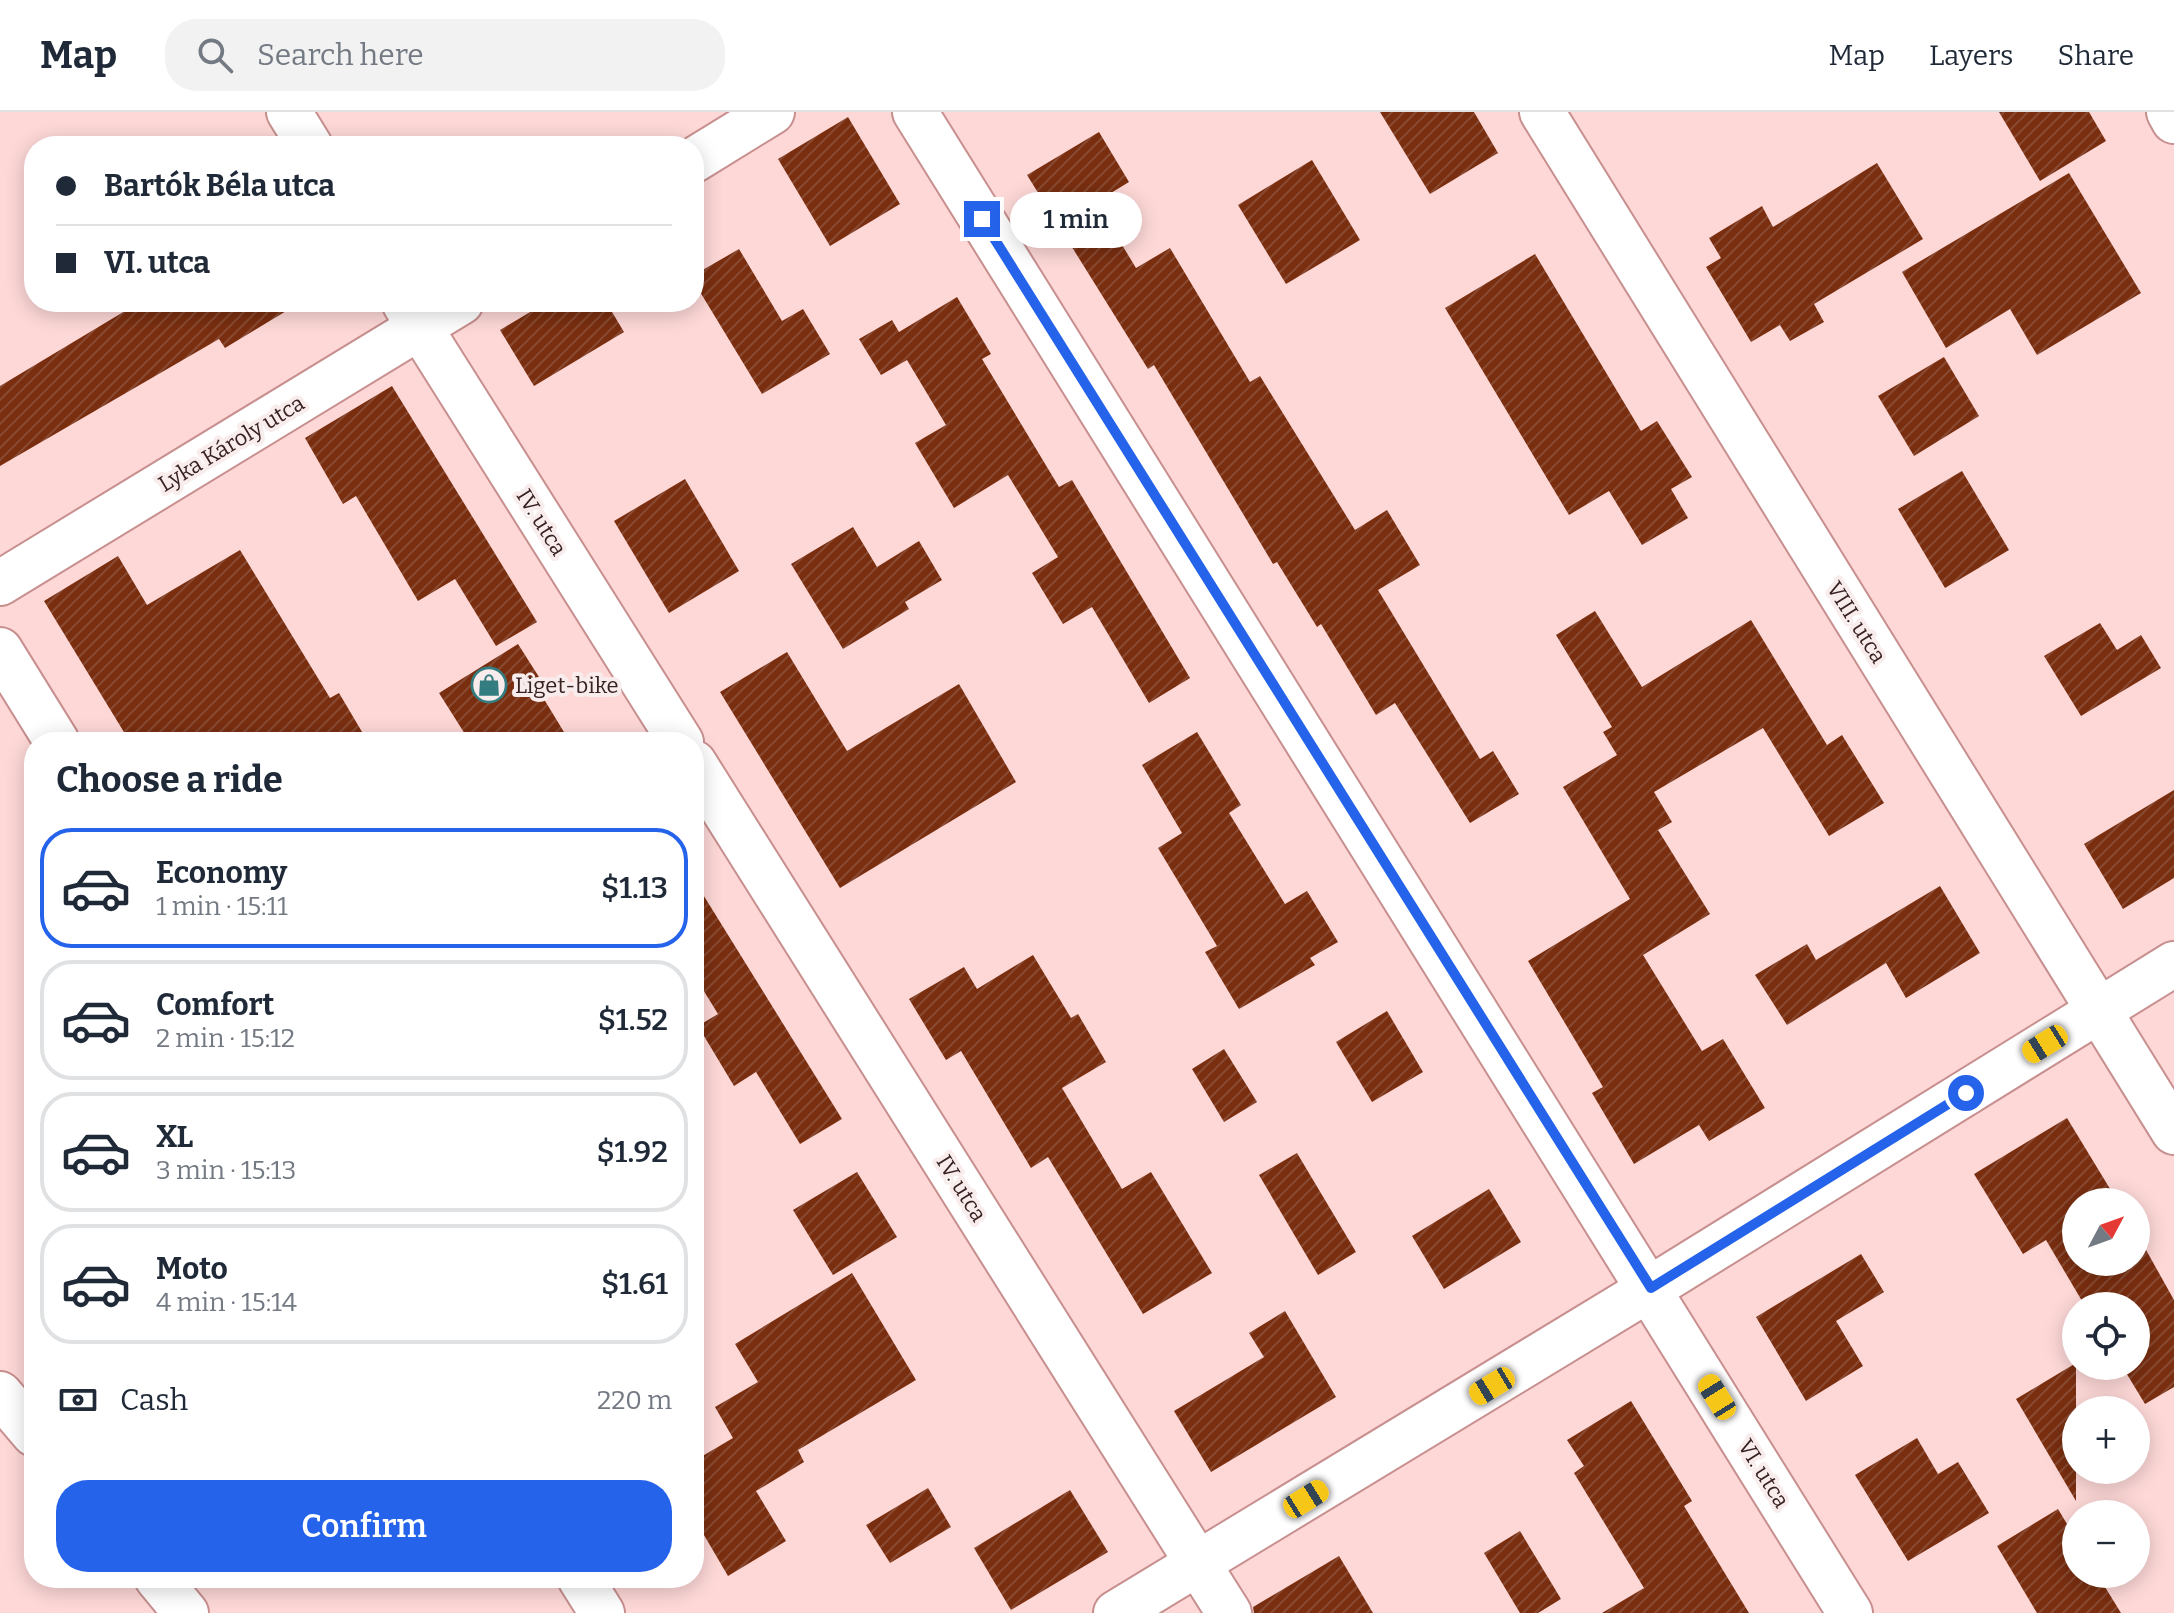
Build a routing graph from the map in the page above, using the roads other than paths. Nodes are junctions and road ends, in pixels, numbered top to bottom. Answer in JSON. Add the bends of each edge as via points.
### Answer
{"nodes":[{"id":1,"x":289,"y":112,"type":"edge"},
{"id":2,"x":772,"y":112,"type":"edge"},
{"id":3,"x":915,"y":112,"type":"edge"},
{"id":4,"x":1542,"y":112,"type":"edge"},
{"id":5,"x":2169,"y":112,"type":"edge"},
{"id":6,"x":2174,"y":121,"type":"edge"},
{"id":7,"x":304,"y":136,"type":"edge"},
{"id":8,"x":704,"y":154,"type":"edge"},
{"id":9,"x":411,"y":315,"type":"edge"},
{"id":10,"x":0,"y":583,"type":"edge"},
{"id":11,"x":0,"y":650,"type":"edge"},
{"id":12,"x":51,"y":732,"type":"edge"},
{"id":13,"x":675,"y":732,"type":"edge"},
{"id":14,"x":704,"y":779,"type":"edge"},
{"id":15,"x":2174,"y":964,"type":"edge"},
{"id":16,"x":2098,"y":1011,"type":"junction"},
{"id":17,"x":2174,"y":1132,"type":"edge"},
{"id":18,"x":1651,"y":1288,"type":"junction"},
{"id":19,"x":0,"y":1394,"type":"edge"},
{"id":20,"x":24,"y":1422,"type":"edge"},
{"id":21,"x":1200,"y":1564,"type":"junction"},
{"id":22,"x":165,"y":1588,"type":"edge"},
{"id":23,"x":586,"y":1588,"type":"edge"},
{"id":24,"x":186,"y":1613,"type":"edge"},
{"id":25,"x":602,"y":1613,"type":"edge"},
{"id":26,"x":1116,"y":1613,"type":"edge"},
{"id":27,"x":1229,"y":1613,"type":"edge"},
{"id":28,"x":1850,"y":1613,"type":"edge"}],
"edges":[{"from":1,"to":7,"type":"street"},
{"from":2,"to":8,"type":"street"},
{"from":3,"to":18,"type":"street","name":"VI. utca"},
{"from":4,"to":16,"type":"street","name":"VIII. utca"},
{"from":5,"to":6,"type":"street"},
{"from":9,"to":10,"type":"street","name":"Lyka Károly utca"},
{"from":9,"to":13,"type":"street","name":"IV. utca"},
{"from":11,"to":12,"type":"street"},
{"from":14,"to":21,"type":"street","name":"IV. utca"},
{"from":15,"to":16,"type":"street"},
{"from":16,"to":17,"type":"street","name":"VIII. utca"},
{"from":16,"to":18,"type":"street"},
{"from":18,"to":21,"type":"street"},
{"from":18,"to":28,"type":"street","name":"VI. utca"},
{"from":19,"to":20,"type":"street"},
{"from":21,"to":26,"type":"street"},
{"from":21,"to":27,"type":"street","name":"IV. utca"},
{"from":22,"to":24,"type":"street"},
{"from":23,"to":25,"type":"street"}]}
